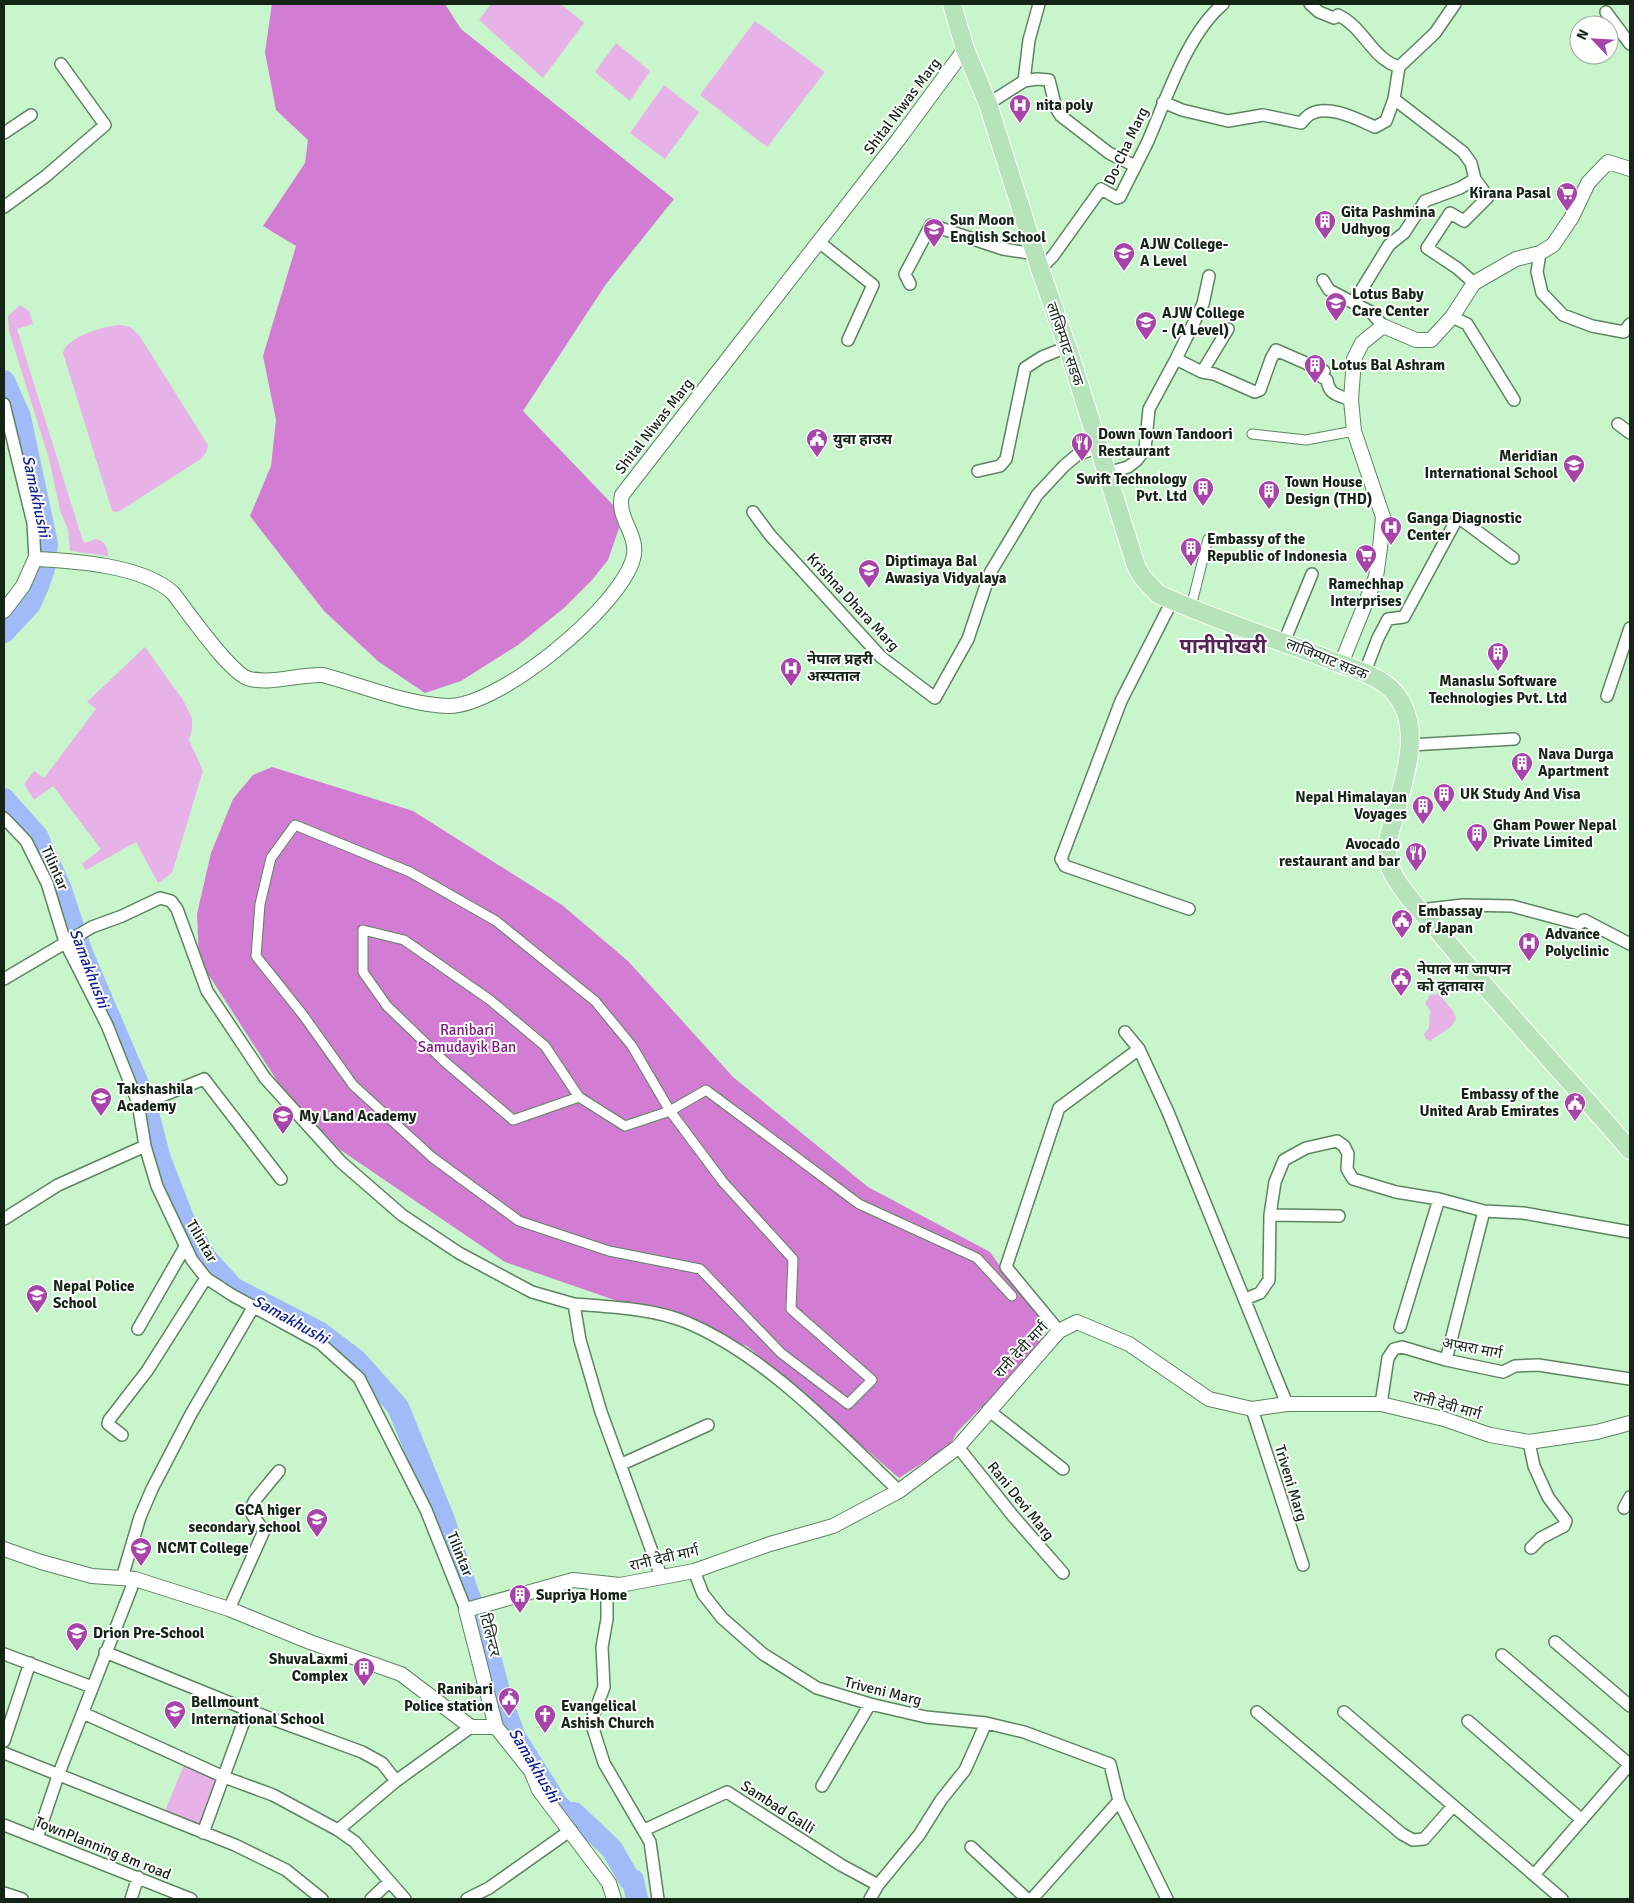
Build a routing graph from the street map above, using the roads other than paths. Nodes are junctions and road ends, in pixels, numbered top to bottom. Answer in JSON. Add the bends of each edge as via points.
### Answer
{"nodes":[{"id":1,"x":952,"y":4,"type":"edge"},
{"id":2,"x":1039,"y":4,"type":"edge"},
{"id":3,"x":1223,"y":4,"type":"edge"},
{"id":4,"x":1310,"y":4,"type":"edge"},
{"id":5,"x":1455,"y":4,"type":"edge"},
{"id":6,"x":1606,"y":12,"type":"dead end"},
{"id":7,"x":1630,"y":44,"type":"edge"},
{"id":8,"x":965,"y":48,"type":"junction"},
{"id":9,"x":61,"y":64,"type":"dead end"},
{"id":10,"x":1399,"y":67,"type":"junction"},
{"id":11,"x":1024,"y":81,"type":"junction"},
{"id":12,"x":1394,"y":99,"type":"junction"},
{"id":13,"x":1163,"y":102,"type":"junction"},
{"id":14,"x":988,"y":104,"type":"junction"},
{"id":15,"x":31,"y":114,"type":"dead end"},
{"id":16,"x":4,"y":133,"type":"edge"},
{"id":17,"x":1136,"y":166,"type":"junction"},
{"id":18,"x":1630,"y":169,"type":"edge"},
{"id":19,"x":1475,"y":179,"type":"junction"},
{"id":20,"x":4,"y":207,"type":"edge"},
{"id":21,"x":819,"y":242,"type":"junction"},
{"id":22,"x":1540,"y":253,"type":"junction"},
{"id":23,"x":1037,"y":262,"type":"junction"},
{"id":24,"x":1209,"y":276,"type":"dead end"},
{"id":25,"x":1323,"y":280,"type":"dead end"},
{"id":26,"x":1474,"y":283,"type":"junction"},
{"id":27,"x":910,"y":284,"type":"dead end"},
{"id":28,"x":1354,"y":302,"type":"junction"},
{"id":29,"x":1452,"y":317,"type":"junction"},
{"id":30,"x":1630,"y":324,"type":"edge"},
{"id":31,"x":1383,"y":326,"type":"junction"},
{"id":32,"x":1228,"y":329,"type":"dead end"},
{"id":33,"x":848,"y":340,"type":"dead end"},
{"id":34,"x":1067,"y":347,"type":"junction"},
{"id":35,"x":1176,"y":359,"type":"junction"},
{"id":36,"x":1202,"y":372,"type":"junction"},
{"id":37,"x":1351,"y":400,"type":"junction"},
{"id":38,"x":1514,"y":400,"type":"dead end"},
{"id":39,"x":4,"y":404,"type":"edge"},
{"id":40,"x":1618,"y":424,"type":"dead end"},
{"id":41,"x":1354,"y":431,"type":"junction"},
{"id":42,"x":1630,"y":433,"type":"edge"},
{"id":43,"x":1252,"y":434,"type":"dead end"},
{"id":44,"x":1098,"y":447,"type":"junction"},
{"id":45,"x":978,"y":470,"type":"dead end"},
{"id":46,"x":1107,"y":474,"type":"junction"},
{"id":47,"x":753,"y":512,"type":"dead end"},
{"id":48,"x":1208,"y":539,"type":"dead end"},
{"id":49,"x":1513,"y":558,"type":"dead end"},
{"id":50,"x":38,"y":559,"type":"junction"},
{"id":51,"x":1312,"y":574,"type":"dead end"},
{"id":52,"x":1172,"y":600,"type":"junction"},
{"id":53,"x":1191,"y":607,"type":"junction"},
{"id":54,"x":4,"y":611,"type":"edge"},
{"id":55,"x":1630,"y":628,"type":"edge"},
{"id":56,"x":1284,"y":642,"type":"junction"},
{"id":57,"x":1340,"y":664,"type":"junction"},
{"id":58,"x":1364,"y":674,"type":"junction"},
{"id":59,"x":1607,"y":696,"type":"dead end"},
{"id":60,"x":1514,"y":739,"type":"dead end"},
{"id":61,"x":1410,"y":745,"type":"junction"},
{"id":62,"x":4,"y":818,"type":"edge"},
{"id":63,"x":1189,"y":909,"type":"dead end"},
{"id":64,"x":1420,"y":910,"type":"junction"},
{"id":65,"x":65,"y":942,"type":"junction"},
{"id":66,"x":1630,"y":944,"type":"edge"},
{"id":67,"x":4,"y":979,"type":"edge"},
{"id":68,"x":1125,"y":1032,"type":"dead end"},
{"id":69,"x":1139,"y":1049,"type":"junction"},
{"id":70,"x":579,"y":1097,"type":"junction"},
{"id":71,"x":138,"y":1103,"type":"junction"},
{"id":72,"x":670,"y":1111,"type":"junction"},
{"id":73,"x":145,"y":1146,"type":"junction"},
{"id":74,"x":1630,"y":1150,"type":"edge"},
{"id":75,"x":281,"y":1178,"type":"dead end"},
{"id":76,"x":1439,"y":1198,"type":"junction"},
{"id":77,"x":1484,"y":1211,"type":"junction"},
{"id":78,"x":1270,"y":1215,"type":"junction"},
{"id":79,"x":1339,"y":1216,"type":"dead end"},
{"id":80,"x":4,"y":1219,"type":"edge"},
{"id":81,"x":1630,"y":1232,"type":"edge"},
{"id":82,"x":185,"y":1247,"type":"junction"},
{"id":83,"x":206,"y":1278,"type":"junction"},
{"id":84,"x":1012,"y":1296,"type":"dead end"},
{"id":85,"x":1245,"y":1299,"type":"junction"},
{"id":86,"x":574,"y":1304,"type":"junction"},
{"id":87,"x":254,"y":1306,"type":"junction"},
{"id":88,"x":1400,"y":1327,"type":"dead end"},
{"id":89,"x":138,"y":1328,"type":"dead end"},
{"id":90,"x":1058,"y":1331,"type":"junction"},
{"id":91,"x":1446,"y":1360,"type":"junction"},
{"id":92,"x":1630,"y":1379,"type":"edge"},
{"id":93,"x":1287,"y":1404,"type":"junction"},
{"id":94,"x":1381,"y":1404,"type":"junction"},
{"id":95,"x":1252,"y":1409,"type":"junction"},
{"id":96,"x":988,"y":1410,"type":"junction"},
{"id":97,"x":1630,"y":1423,"type":"edge"},
{"id":98,"x":708,"y":1425,"type":"dead end"},
{"id":99,"x":122,"y":1435,"type":"dead end"},
{"id":100,"x":1529,"y":1442,"type":"junction"},
{"id":101,"x":958,"y":1446,"type":"junction"},
{"id":102,"x":622,"y":1464,"type":"junction"},
{"id":103,"x":1063,"y":1469,"type":"dead end"},
{"id":104,"x":279,"y":1471,"type":"dead end"},
{"id":105,"x":899,"y":1491,"type":"junction"},
{"id":106,"x":1630,"y":1497,"type":"edge"},
{"id":107,"x":1624,"y":1508,"type":"dead end"},
{"id":108,"x":1531,"y":1548,"type":"dead end"},
{"id":109,"x":4,"y":1549,"type":"edge"},
{"id":110,"x":1303,"y":1565,"type":"dead end"},
{"id":111,"x":694,"y":1571,"type":"junction"},
{"id":112,"x":1063,"y":1573,"type":"dead end"},
{"id":113,"x":661,"y":1576,"type":"junction"},
{"id":114,"x":128,"y":1579,"type":"junction"},
{"id":115,"x":608,"y":1585,"type":"junction"},
{"id":116,"x":228,"y":1609,"type":"junction"},
{"id":117,"x":466,"y":1610,"type":"junction"},
{"id":118,"x":1555,"y":1642,"type":"dead end"},
{"id":119,"x":105,"y":1652,"type":"junction"},
{"id":120,"x":4,"y":1654,"type":"edge"},
{"id":121,"x":1502,"y":1655,"type":"dead end"},
{"id":122,"x":30,"y":1663,"type":"junction"},
{"id":123,"x":92,"y":1687,"type":"junction"},
{"id":124,"x":870,"y":1704,"type":"junction"},
{"id":125,"x":1630,"y":1706,"type":"edge"},
{"id":126,"x":248,"y":1710,"type":"junction"},
{"id":127,"x":1257,"y":1712,"type":"dead end"},
{"id":128,"x":1344,"y":1712,"type":"dead end"},
{"id":129,"x":83,"y":1714,"type":"junction"},
{"id":130,"x":1468,"y":1721,"type":"dead end"},
{"id":131,"x":986,"y":1723,"type":"junction"},
{"id":132,"x":471,"y":1727,"type":"junction"},
{"id":133,"x":496,"y":1727,"type":"junction"},
{"id":134,"x":4,"y":1741,"type":"edge"},
{"id":135,"x":4,"y":1754,"type":"edge"},
{"id":136,"x":1630,"y":1764,"type":"edge"},
{"id":137,"x":59,"y":1773,"type":"junction"},
{"id":138,"x":224,"y":1777,"type":"junction"},
{"id":139,"x":396,"y":1781,"type":"junction"},
{"id":140,"x":822,"y":1786,"type":"dead end"},
{"id":141,"x":1119,"y":1801,"type":"junction"},
{"id":142,"x":1453,"y":1806,"type":"junction"},
{"id":143,"x":1582,"y":1820,"type":"junction"},
{"id":144,"x":4,"y":1825,"type":"edge"},
{"id":145,"x":338,"y":1830,"type":"junction"},
{"id":146,"x":571,"y":1830,"type":"junction"},
{"id":147,"x":644,"y":1830,"type":"junction"},
{"id":148,"x":203,"y":1833,"type":"junction"},
{"id":149,"x":37,"y":1838,"type":"junction"},
{"id":150,"x":971,"y":1846,"type":"dead end"},
{"id":151,"x":1534,"y":1875,"type":"junction"},
{"id":152,"x":138,"y":1877,"type":"junction"},
{"id":153,"x":390,"y":1882,"type":"junction"},
{"id":154,"x":878,"y":1885,"type":"junction"},
{"id":155,"x":4,"y":1893,"type":"edge"},
{"id":156,"x":22,"y":1899,"type":"edge"},
{"id":157,"x":131,"y":1899,"type":"edge"},
{"id":158,"x":191,"y":1899,"type":"edge"},
{"id":159,"x":322,"y":1899,"type":"edge"},
{"id":160,"x":371,"y":1899,"type":"edge"},
{"id":161,"x":405,"y":1899,"type":"edge"},
{"id":162,"x":467,"y":1899,"type":"edge"},
{"id":163,"x":614,"y":1899,"type":"edge"},
{"id":164,"x":658,"y":1899,"type":"edge"},
{"id":165,"x":870,"y":1899,"type":"edge"},
{"id":166,"x":1027,"y":1899,"type":"edge"},
{"id":167,"x":1032,"y":1899,"type":"edge"},
{"id":168,"x":1166,"y":1899,"type":"edge"},
{"id":169,"x":1562,"y":1899,"type":"edge"}],
"edges":[{"from":1,"to":8,"type":"main road","name":"लाजिम्पाट सडक"},
{"from":2,"to":11,"type":"street","via":[[1029,40]]},
{"from":3,"to":13,"type":"street","name":"Do-Cha Marg","via":[[1205,24]]},
{"from":4,"to":10,"type":"street","via":[[1319,12],[1334,18],[1338,14],[1349,20],[1386,63]]},
{"from":5,"to":10,"type":"street","via":[[1445,22]]},
{"from":6,"to":7,"type":"street"},
{"from":8,"to":14,"type":"main road","name":"लाजिम्पाट सडक"},
{"from":8,"to":21,"type":"street","name":"Shital Niwas Marg"},
{"from":9,"to":20,"type":"street","via":[[106,126]]},
{"from":10,"to":12,"type":"street"},
{"from":11,"to":14,"type":"street"},
{"from":11,"to":17,"type":"street","via":[[1049,80],[1061,116],[1109,153]]},
{"from":12,"to":13,"type":"street","via":[[1386,121],[1375,127],[1354,117],[1319,111],[1300,124],[1263,115],[1228,121]]},
{"from":12,"to":19,"type":"street","via":[[1463,152],[1471,163]]},
{"from":13,"to":17,"type":"street","name":"Do-Cha Marg"},
{"from":14,"to":23,"type":"main road","name":"लाजिम्पाट सडक"},
{"from":15,"to":16,"type":"street"},
{"from":17,"to":23,"type":"street","name":"Do-Cha Marg","via":[[1119,198],[1101,189],[1053,256]]},
{"from":18,"to":22,"type":"street","via":[[1608,162],[1588,183],[1572,217],[1553,245]]},
{"from":19,"to":26,"type":"street","via":[[1488,197],[1464,221],[1450,213],[1427,248]]},
{"from":19,"to":28,"type":"street","via":[[1425,202],[1404,233],[1389,245]]},
{"from":21,"to":33,"type":"street","via":[[873,285]]},
{"from":21,"to":50,"type":"street","name":"Shital Niwas Marg","via":[[622,495],[621,515],[634,538],[635,549],[621,584],[575,633],[540,663],[483,698],[449,706],[411,700],[324,675],[249,679],[230,666],[163,584],[119,570]]},
{"from":22,"to":26,"type":"street","via":[[1516,259]]},
{"from":22,"to":30,"type":"street","via":[[1537,272],[1542,292],[1563,315],[1592,326],[1624,332]]},
{"from":23,"to":27,"type":"street","via":[[931,225],[905,274]]},
{"from":23,"to":34,"type":"main road","name":"लाजिम्पाट सडक"},
{"from":24,"to":35,"type":"street","via":[[1203,304]]},
{"from":25,"to":28,"type":"street","via":[[1329,290]]},
{"from":26,"to":29,"type":"street"},
{"from":28,"to":31,"type":"street"},
{"from":29,"to":31,"type":"street","via":[[1431,340],[1425,342]]},
{"from":29,"to":38,"type":"street","via":[[1467,324]]},
{"from":31,"to":37,"type":"street","via":[[1362,343],[1354,358]]},
{"from":32,"to":36,"type":"street"},
{"from":34,"to":44,"type":"main road","name":"लाजिम्पाट सडक"},
{"from":34,"to":45,"type":"street","via":[[1025,368],[1006,459],[1000,466]]},
{"from":35,"to":36,"type":"street"},
{"from":35,"to":46,"type":"street","via":[[1149,408],[1145,448],[1128,467]]},
{"from":36,"to":37,"type":"street","via":[[1255,392],[1260,390],[1276,350],[1324,371],[1322,377],[1327,380],[1332,394]]},
{"from":37,"to":41,"type":"street"},
{"from":39,"to":50,"type":"street","via":[[33,523]]},
{"from":40,"to":42,"type":"street"},
{"from":41,"to":43,"type":"street","via":[[1306,440]]},
{"from":41,"to":57,"type":"street","via":[[1383,517],[1376,577]]},
{"from":44,"to":46,"type":"main road","name":"लाजिम्पाट सडक"},
{"from":44,"to":47,"type":"street","name":"Krishna Dhara Marg","via":[[1077,455],[1036,495],[990,573],[968,639],[935,698],[881,657]]},
{"from":46,"to":52,"type":"main road","name":"लाजिम्पाट सडक","via":[[1136,566],[1158,594]]},
{"from":48,"to":53,"type":"street"},
{"from":49,"to":58,"type":"street","via":[[1458,517],[1404,617],[1388,619]]},
{"from":50,"to":54,"type":"street"},
{"from":51,"to":56,"type":"street"},
{"from":52,"to":53,"type":"main road","name":"लाजिम्पाट सडक"},
{"from":52,"to":63,"type":"street","via":[[1121,701],[1061,860],[1065,866]]},
{"from":53,"to":56,"type":"main road","name":"लाजिम्पाट सडक"},
{"from":55,"to":59,"type":"street"},
{"from":56,"to":57,"type":"main road","name":"लाजिम्पाट सडक"},
{"from":57,"to":58,"type":"main road","name":"लाजिम्पाट सडक"},
{"from":58,"to":61,"type":"main road","name":"लाजिम्पाट सडक","via":[[1381,681],[1399,699],[1409,724]]},
{"from":60,"to":61,"type":"street"},
{"from":61,"to":64,"type":"main road","name":"लाजिम्पाट सडक","via":[[1386,852],[1389,867]]},
{"from":62,"to":65,"type":"street","name":"Tilintar","via":[[37,860]]},
{"from":64,"to":66,"type":"street","via":[[1463,905],[1512,906],[1579,924],[1584,920]]},
{"from":64,"to":74,"type":"main road","name":"लाजिम्पाट सडक"},
{"from":65,"to":67,"type":"street"},
{"from":65,"to":71,"type":"street","name":"Tilintar","via":[[106,1025]]},
{"from":65,"to":86,"type":"street","via":[[160,898],[171,901],[178,909],[207,991],[265,1078],[341,1162],[402,1215],[459,1253],[532,1292]]},
{"from":68,"to":69,"type":"street"},
{"from":69,"to":85,"type":"street"},
{"from":69,"to":90,"type":"street","via":[[1060,1108],[1006,1267]]},
{"from":70,"to":70,"type":"street","via":[[513,1120],[445,1062],[388,1006],[363,972],[363,930],[404,940],[490,1000],[545,1046]]},
{"from":70,"to":72,"type":"street","via":[[625,1126]]},
{"from":71,"to":73,"type":"street","name":"Tilintar"},
{"from":71,"to":75,"type":"street","via":[[204,1078]]},
{"from":72,"to":72,"type":"street","via":[[723,1182],[793,1259],[790,1309],[872,1380],[848,1404],[781,1354],[700,1269],[609,1251],[519,1221],[433,1158],[352,1085],[256,956],[260,904],[271,858],[295,825],[410,872],[496,921],[595,1000],[632,1046]]},
{"from":72,"to":84,"type":"street","via":[[706,1090],[859,1204],[977,1258]]},
{"from":73,"to":80,"type":"street","via":[[58,1185]]},
{"from":73,"to":82,"type":"street","name":"Tilintar","via":[[157,1186]]},
{"from":76,"to":77,"type":"street"},
{"from":76,"to":78,"type":"street","via":[[1396,1192],[1354,1179],[1346,1169],[1348,1154],[1337,1140],[1306,1148],[1284,1160],[1275,1182]]},
{"from":76,"to":88,"type":"street"},
{"from":77,"to":81,"type":"street","via":[[1523,1212]]},
{"from":77,"to":91,"type":"street"},
{"from":78,"to":79,"type":"street"},
{"from":78,"to":85,"type":"street","via":[[1269,1280],[1260,1293]]},
{"from":82,"to":83,"type":"street","name":"Tilintar"},
{"from":82,"to":89,"type":"street"},
{"from":83,"to":87,"type":"street","name":"Tilintar"},
{"from":83,"to":99,"type":"street","via":[[147,1371],[109,1420],[108,1424]]},
{"from":85,"to":93,"type":"street"},
{"from":86,"to":102,"type":"street","via":[[580,1340],[601,1412]]},
{"from":86,"to":105,"type":"street","via":[[630,1308],[685,1322],[730,1344],[778,1378]]},
{"from":87,"to":114,"type":"street","via":[[152,1489],[140,1517]]},
{"from":87,"to":117,"type":"street","name":"Tilintar","via":[[320,1343],[359,1378],[426,1510]]},
{"from":90,"to":95,"type":"street","name":"रानी देवी मार्ग","via":[[1077,1322],[1129,1344],[1208,1399]]},
{"from":90,"to":96,"type":"street","name":"रानी देवी मार्ग"},
{"from":91,"to":92,"type":"street","name":"अप्सरा मार्ग","via":[[1503,1372],[1515,1366],[1538,1365]]},
{"from":91,"to":94,"type":"street","name":"अप्सरा मार्ग","via":[[1402,1348],[1394,1349],[1388,1358]]},
{"from":93,"to":94,"type":"street","name":"रानी देवी मार्ग"},
{"from":93,"to":95,"type":"street","name":"रानी देवी मार्ग"},
{"from":94,"to":100,"type":"street","name":"रानी देवी मार्ग","via":[[1444,1419],[1490,1435]]},
{"from":95,"to":110,"type":"street","name":"Triveni Marg"},
{"from":96,"to":101,"type":"street","name":"रानी देवी मार्ग"},
{"from":96,"to":103,"type":"street"},
{"from":97,"to":100,"type":"street","name":"रानी देवी मार्ग","via":[[1597,1432]]},
{"from":98,"to":102,"type":"street"},
{"from":100,"to":108,"type":"street","via":[[1534,1466],[1548,1497],[1566,1521],[1564,1526],[1541,1538]]},
{"from":101,"to":105,"type":"street","name":"रानी देवी मार्ग"},
{"from":101,"to":112,"type":"street","name":"Rani Devi Marg"},
{"from":102,"to":113,"type":"street"},
{"from":104,"to":116,"type":"street","via":[[250,1510],[263,1533]]},
{"from":105,"to":111,"type":"street","name":"रानी देवी मार्ग","via":[[833,1526]]},
{"from":106,"to":107,"type":"street"},
{"from":109,"to":114,"type":"street","via":[[92,1576]]},
{"from":111,"to":113,"type":"street","name":"रानी देवी मार्ग"},
{"from":111,"to":124,"type":"street","name":"Triveni Marg","via":[[703,1594],[722,1618],[763,1654],[816,1688]]},
{"from":113,"to":115,"type":"street","name":"रानी देवी मार्ग"},
{"from":114,"to":116,"type":"street"},
{"from":114,"to":119,"type":"street"},
{"from":115,"to":117,"type":"street","name":"रानी देवी मार्ग","via":[[572,1580]]},
{"from":115,"to":147,"type":"street","via":[[602,1647],[604,1687],[591,1722],[604,1763]]},
{"from":116,"to":132,"type":"street","via":[[401,1674]]},
{"from":117,"to":133,"type":"street","name":"टिलिन्टर"},
{"from":118,"to":125,"type":"street"},
{"from":119,"to":123,"type":"street"},
{"from":119,"to":126,"type":"street"},
{"from":120,"to":122,"type":"street"},
{"from":121,"to":136,"type":"street"},
{"from":122,"to":123,"type":"street"},
{"from":122,"to":134,"type":"street"},
{"from":123,"to":129,"type":"street"},
{"from":124,"to":131,"type":"street","name":"Triveni Marg","via":[[949,1720]]},
{"from":124,"to":140,"type":"street"},
{"from":126,"to":138,"type":"street"},
{"from":126,"to":139,"type":"street","via":[[362,1752],[382,1763]]},
{"from":127,"to":142,"type":"street","via":[[1402,1834],[1414,1840],[1424,1839]]},
{"from":128,"to":142,"type":"street"},
{"from":129,"to":137,"type":"street"},
{"from":129,"to":138,"type":"street"},
{"from":130,"to":143,"type":"street"},
{"from":131,"to":141,"type":"street","name":"Triveni Marg","via":[[1024,1732],[1110,1764]]},
{"from":131,"to":154,"type":"street","via":[[965,1770],[919,1835]]},
{"from":132,"to":133,"type":"street"},
{"from":132,"to":139,"type":"street"},
{"from":133,"to":146,"type":"street"},
{"from":135,"to":137,"type":"street"},
{"from":136,"to":143,"type":"street"},
{"from":137,"to":148,"type":"street"},
{"from":137,"to":149,"type":"street"},
{"from":138,"to":145,"type":"street","via":[[273,1795]]},
{"from":138,"to":148,"type":"street"},
{"from":139,"to":145,"type":"street"},
{"from":141,"to":167,"type":"street"},
{"from":141,"to":168,"type":"street"},
{"from":142,"to":151,"type":"street"},
{"from":143,"to":151,"type":"street"},
{"from":144,"to":149,"type":"street","name":"TownPlanning 8m road"},
{"from":145,"to":153,"type":"street","via":[[355,1842]]},
{"from":146,"to":162,"type":"street","via":[[489,1888]]},
{"from":146,"to":163,"type":"street","via":[[609,1883]]},
{"from":147,"to":154,"type":"street","name":"Sambad Galli","via":[[727,1792]]},
{"from":147,"to":164,"type":"street","via":[[650,1842]]},
{"from":148,"to":159,"type":"street","via":[[286,1870]]},
{"from":149,"to":152,"type":"street","name":"TownPlanning 8m road"},
{"from":150,"to":166,"type":"street"},
{"from":151,"to":169,"type":"street"},
{"from":152,"to":157,"type":"street"},
{"from":152,"to":158,"type":"street","name":"TownPlanning 8m road"},
{"from":153,"to":160,"type":"street"},
{"from":153,"to":161,"type":"street"},
{"from":154,"to":165,"type":"street"},
{"from":155,"to":156,"type":"street"}]}
